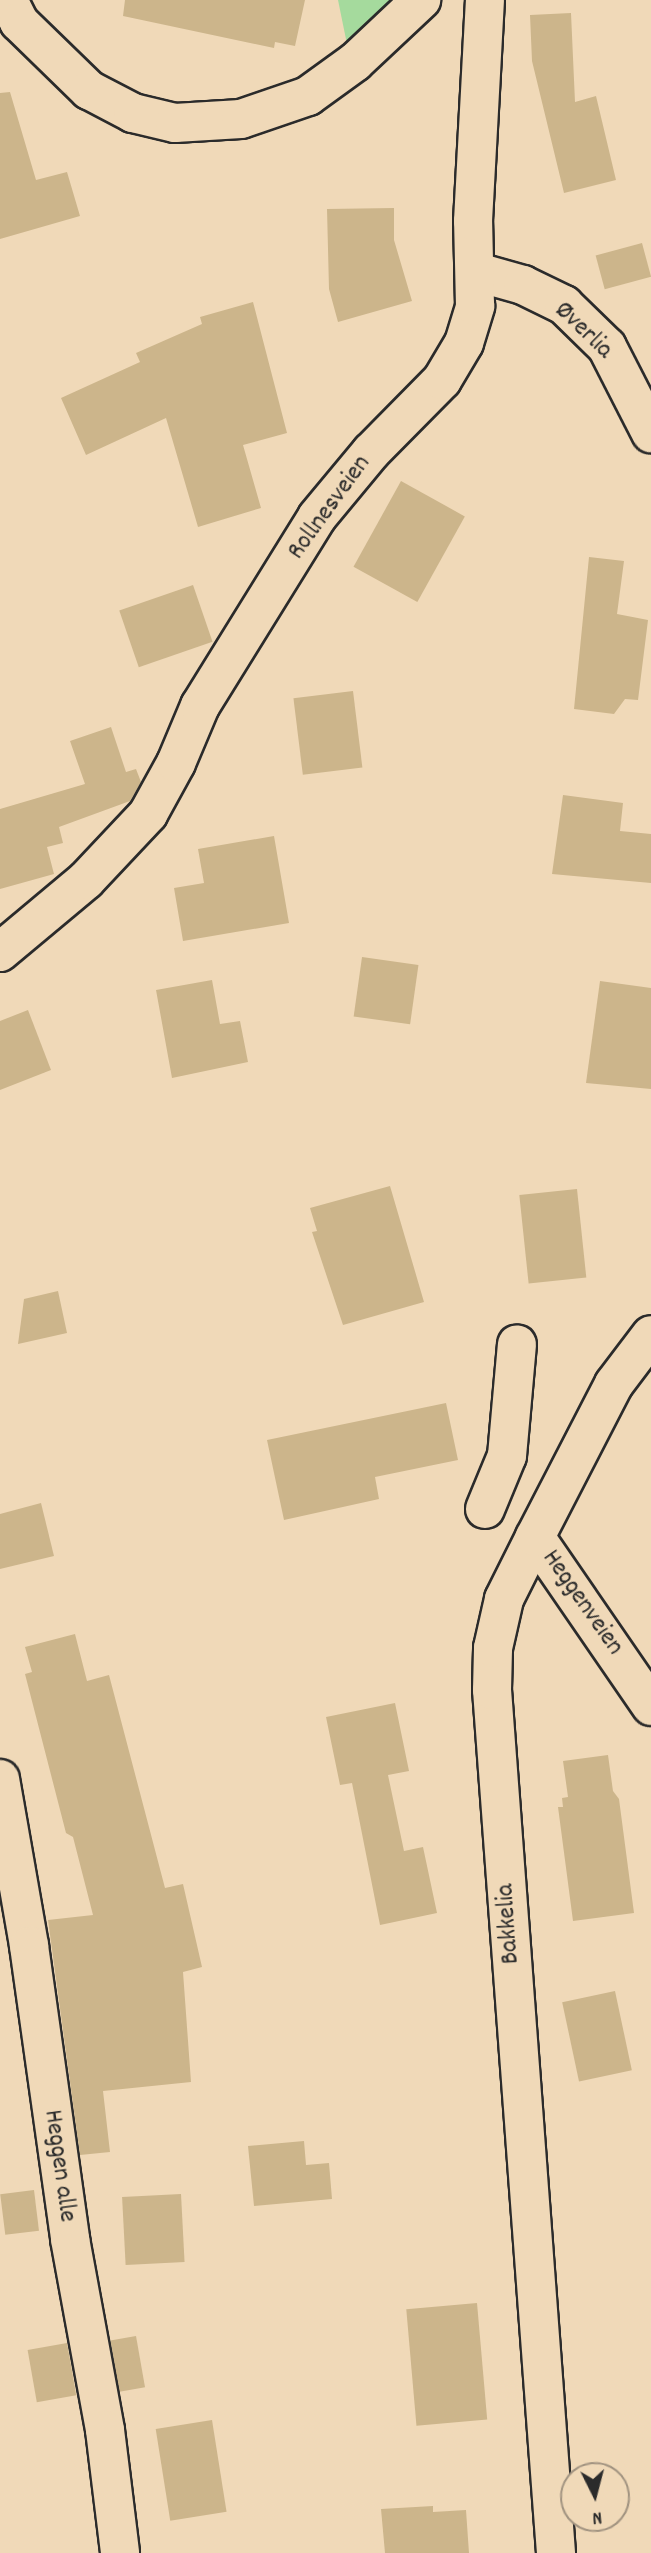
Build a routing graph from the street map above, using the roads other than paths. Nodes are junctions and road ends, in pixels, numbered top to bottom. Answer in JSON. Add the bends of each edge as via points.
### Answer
{"nodes":[{"id":1,"x":8,"y":0,"type":"edge"},
{"id":2,"x":421,"y":0,"type":"edge"},
{"id":3,"x":485,"y":0,"type":"edge"},
{"id":4,"x":477,"y":272,"type":"junction"},
{"id":5,"x":651,"y":433,"type":"edge"},
{"id":6,"x":0,"y":951,"type":"edge"},
{"id":7,"x":651,"y":1335,"type":"edge"},
{"id":8,"x":517,"y":1344,"type":"dead end"},
{"id":9,"x":485,"y":1509,"type":"dead end"},
{"id":10,"x":535,"y":1537,"type":"junction"},
{"id":11,"x":651,"y":1706,"type":"edge"},
{"id":12,"x":0,"y":1779,"type":"edge"},
{"id":13,"x":120,"y":2553,"type":"edge"},
{"id":14,"x":556,"y":2553,"type":"edge"}],
"edges":[{"from":1,"to":2,"type":"street","via":[[19,22],[89,90],[132,113],[176,123],[241,119],[309,96],[355,62]]},
{"from":3,"to":4,"type":"street","name":"Rollnesveien","via":[[474,221]]},
{"from":4,"to":5,"type":"street","name":"Øverlia","via":[[523,285],[564,305],[607,347]]},
{"from":4,"to":6,"type":"street","name":"Rollnesveien","via":[[475,306],[464,343],[442,380],[371,452],[317,517],[200,706],[148,814],[86,880]]},
{"from":7,"to":10,"type":"street","name":"Bakkelia","via":[[614,1384]]},
{"from":8,"to":9,"type":"street","via":[[507,1456]]},
{"from":10,"to":11,"type":"street","name":"Heggenveien"},
{"from":10,"to":14,"type":"street","name":"Bakkelia","via":[[504,1598],[493,1648],[492,1690]]},
{"from":12,"to":13,"type":"street","name":"Heggen alle","via":[[29,1945],[70,2239],[105,2430]]}]}
